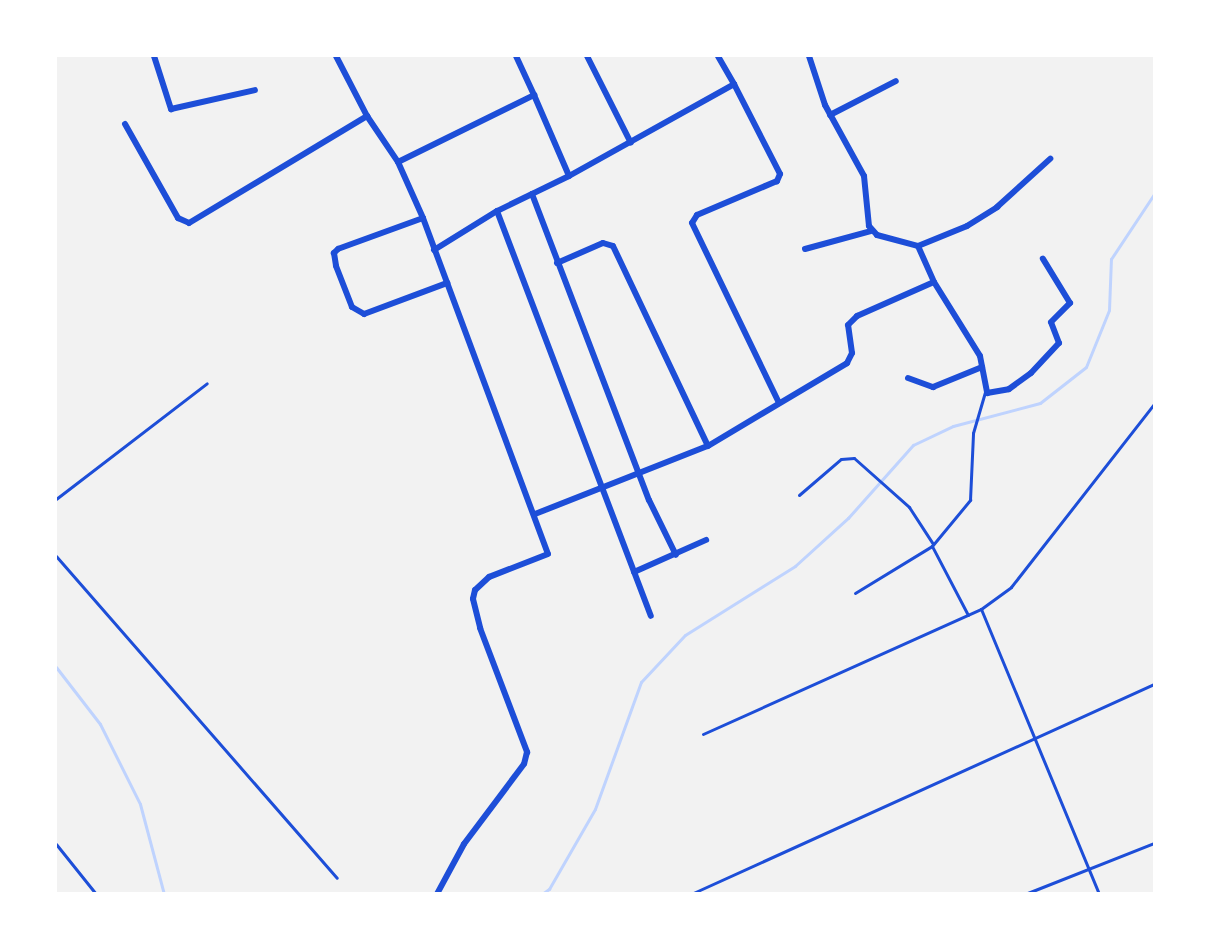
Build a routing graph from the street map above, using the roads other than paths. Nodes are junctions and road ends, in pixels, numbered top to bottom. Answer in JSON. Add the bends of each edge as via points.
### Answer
{"nodes":[{"id":1,"x":154,"y":56,"type":"edge"},
{"id":2,"x":336,"y":56,"type":"edge"},
{"id":3,"x":516,"y":56,"type":"edge"},
{"id":4,"x":587,"y":56,"type":"edge"},
{"id":5,"x":718,"y":56,"type":"edge"},
{"id":6,"x":809,"y":56,"type":"edge"},
{"id":7,"x":896,"y":81,"type":"dead end"},
{"id":8,"x":734,"y":84,"type":"junction"},
{"id":9,"x":255,"y":90,"type":"dead end"},
{"id":10,"x":534,"y":95,"type":"junction"},
{"id":11,"x":830,"y":115,"type":"junction"},
{"id":12,"x":367,"y":116,"type":"junction"},
{"id":13,"x":125,"y":124,"type":"dead end"},
{"id":14,"x":631,"y":143,"type":"junction"},
{"id":15,"x":1050,"y":159,"type":"dead end"},
{"id":16,"x":398,"y":162,"type":"junction"},
{"id":17,"x":569,"y":176,"type":"junction"},
{"id":18,"x":532,"y":194,"type":"junction"},
{"id":19,"x":497,"y":211,"type":"junction"},
{"id":20,"x":423,"y":218,"type":"junction"},
{"id":21,"x":871,"y":231,"type":"junction"},
{"id":22,"x":918,"y":246,"type":"junction"},
{"id":23,"x":805,"y":249,"type":"dead end"},
{"id":24,"x":434,"y":250,"type":"junction"},
{"id":25,"x":1043,"y":259,"type":"dead end"},
{"id":26,"x":557,"y":263,"type":"junction"},
{"id":27,"x":934,"y":282,"type":"junction"},
{"id":28,"x":447,"y":283,"type":"junction"},
{"id":29,"x":982,"y":368,"type":"junction"},
{"id":30,"x":908,"y":378,"type":"dead end"},
{"id":31,"x":207,"y":383,"type":"dead end"},
{"id":32,"x":985,"y":392,"type":"junction"},
{"id":33,"x":779,"y":403,"type":"junction"},
{"id":34,"x":1155,"y":404,"type":"edge"},
{"id":35,"x":708,"y":446,"type":"junction"},
{"id":36,"x":639,"y":475,"type":"junction"},
{"id":37,"x":603,"y":490,"type":"junction"},
{"id":38,"x":799,"y":495,"type":"dead end"},
{"id":39,"x":56,"y":499,"type":"edge"},
{"id":40,"x":535,"y":514,"type":"junction"},
{"id":41,"x":706,"y":540,"type":"dead end"},
{"id":42,"x":933,"y":545,"type":"junction"},
{"id":43,"x":676,"y":555,"type":"junction"},
{"id":44,"x":56,"y":556,"type":"edge"},
{"id":45,"x":634,"y":572,"type":"junction"},
{"id":46,"x":855,"y":593,"type":"dead end"},
{"id":47,"x":981,"y":609,"type":"junction"},
{"id":48,"x":969,"y":615,"type":"junction"},
{"id":49,"x":651,"y":616,"type":"dead end"},
{"id":50,"x":1155,"y":684,"type":"edge"},
{"id":51,"x":703,"y":734,"type":"dead end"},
{"id":52,"x":1036,"y":739,"type":"junction"},
{"id":53,"x":1155,"y":843,"type":"edge"},
{"id":54,"x":56,"y":844,"type":"edge"},
{"id":55,"x":1087,"y":867,"type":"junction"},
{"id":56,"x":337,"y":878,"type":"dead end"},
{"id":57,"x":96,"y":894,"type":"edge"},
{"id":58,"x":437,"y":894,"type":"edge"},
{"id":59,"x":692,"y":894,"type":"edge"},
{"id":60,"x":1025,"y":894,"type":"edge"},
{"id":61,"x":1099,"y":894,"type":"edge"}],
"edges":[{"from":1,"to":9,"type":"street","via":[[171,109]]},
{"from":2,"to":12,"type":"street"},
{"from":3,"to":10,"type":"street"},
{"from":4,"to":14,"type":"street"},
{"from":5,"to":8,"type":"street"},
{"from":6,"to":11,"type":"street"},
{"from":7,"to":11,"type":"street"},
{"from":8,"to":14,"type":"street"},
{"from":8,"to":33,"type":"street","via":[[780,174],[777,181],[697,215],[692,223]]},
{"from":10,"to":16,"type":"street"},
{"from":10,"to":17,"type":"street"},
{"from":11,"to":21,"type":"street","via":[[864,176]]},
{"from":12,"to":13,"type":"street","via":[[189,223],[178,218]]},
{"from":12,"to":16,"type":"street"},
{"from":14,"to":17,"type":"street"},
{"from":15,"to":22,"type":"street","via":[[982,217]]},
{"from":16,"to":20,"type":"street"},
{"from":17,"to":18,"type":"street"},
{"from":18,"to":19,"type":"street"},
{"from":18,"to":26,"type":"street"},
{"from":19,"to":24,"type":"street"},
{"from":19,"to":37,"type":"street"},
{"from":20,"to":24,"type":"street"},
{"from":20,"to":28,"type":"street","via":[[339,249],[334,253],[336,266],[352,307],[364,314]]},
{"from":21,"to":22,"type":"street"},
{"from":21,"to":23,"type":"street"},
{"from":22,"to":27,"type":"street"},
{"from":24,"to":28,"type":"street"},
{"from":25,"to":32,"type":"street","via":[[1070,303],[1051,322],[1059,343],[1037,368],[1009,389]]},
{"from":26,"to":35,"type":"street","via":[[603,243],[613,246]]},
{"from":26,"to":36,"type":"street"},
{"from":27,"to":29,"type":"street","via":[[977,350]]},
{"from":27,"to":33,"type":"street","via":[[857,316],[848,325],[850,359]]},
{"from":28,"to":40,"type":"street"},
{"from":29,"to":30,"type":"street","via":[[933,387]]},
{"from":29,"to":32,"type":"street"},
{"from":31,"to":39,"type":"lane"},
{"from":32,"to":42,"type":"lane","via":[[974,428],[970,500]]},
{"from":33,"to":35,"type":"street"},
{"from":34,"to":47,"type":"lane","via":[[1021,577]]},
{"from":35,"to":36,"type":"street"},
{"from":36,"to":37,"type":"street"},
{"from":36,"to":43,"type":"street"},
{"from":37,"to":40,"type":"street"},
{"from":37,"to":45,"type":"street"},
{"from":38,"to":42,"type":"lane","via":[[842,459],[854,458],[909,507]]},
{"from":40,"to":58,"type":"street","via":[[548,554],[489,577],[475,590],[473,599],[480,628],[526,745],[526,758],[464,844]]},
{"from":41,"to":43,"type":"street"},
{"from":42,"to":46,"type":"lane"},
{"from":42,"to":48,"type":"lane","via":[[937,561]]},
{"from":43,"to":45,"type":"street"},
{"from":44,"to":56,"type":"lane"},
{"from":45,"to":49,"type":"street"},
{"from":47,"to":48,"type":"lane"},
{"from":47,"to":52,"type":"lane"},
{"from":48,"to":51,"type":"lane"},
{"from":50,"to":52,"type":"lane"},
{"from":52,"to":55,"type":"lane"},
{"from":52,"to":59,"type":"lane"},
{"from":53,"to":55,"type":"lane"},
{"from":54,"to":57,"type":"lane"},
{"from":55,"to":60,"type":"lane"},
{"from":55,"to":61,"type":"lane"}]}
